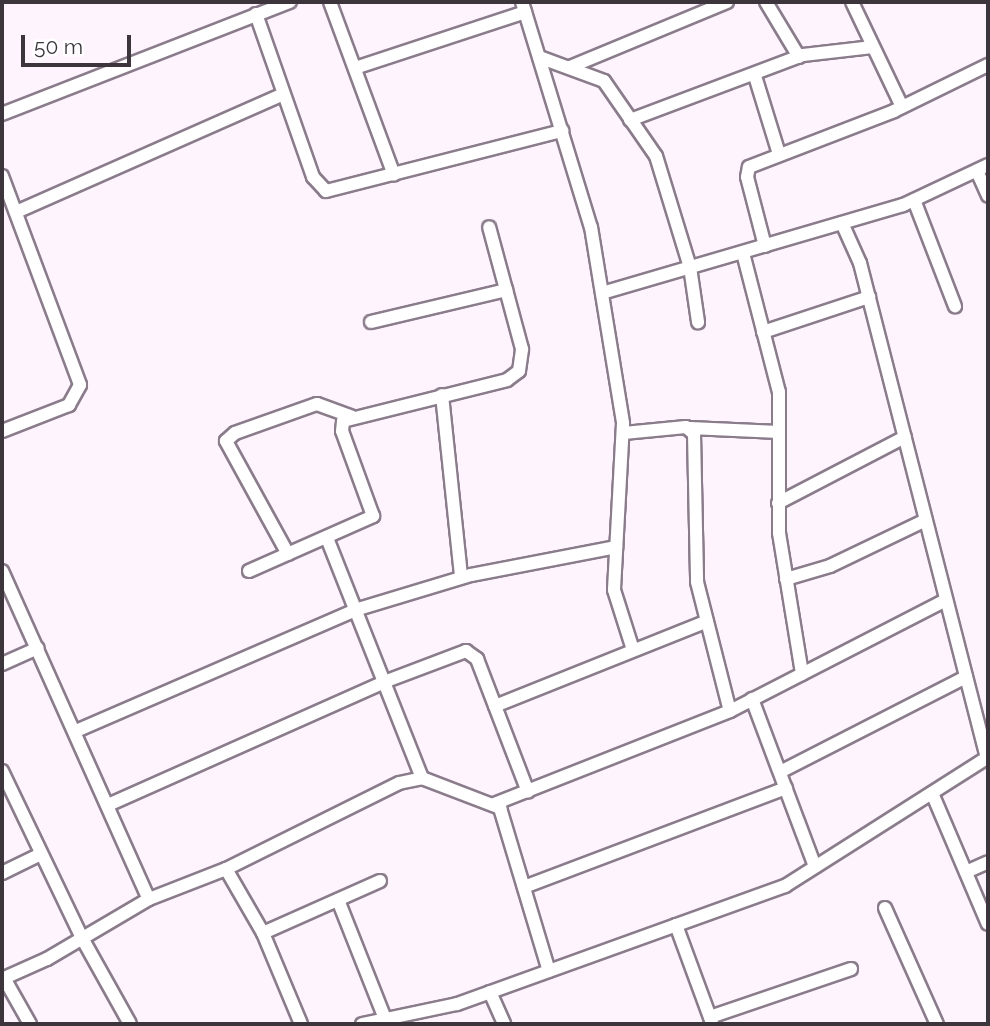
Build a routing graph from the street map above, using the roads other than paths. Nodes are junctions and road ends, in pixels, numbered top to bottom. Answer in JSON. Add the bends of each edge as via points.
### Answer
{"nodes":[{"id":1,"x":290,"y":2,"type":"edge"},
{"id":2,"x":330,"y":2,"type":"edge"},
{"id":3,"x":727,"y":2,"type":"edge"},
{"id":4,"x":766,"y":2,"type":"edge"},
{"id":5,"x":852,"y":2,"type":"edge"},
{"id":6,"x":271,"y":5,"type":"edge"},
{"id":7,"x":524,"y":7,"type":"edge"},
{"id":8,"x":256,"y":14,"type":"junction"},
{"id":9,"x":873,"y":47,"type":"junction"},
{"id":10,"x":539,"y":57,"type":"junction"},
{"id":11,"x":799,"y":57,"type":"junction"},
{"id":12,"x":988,"y":65,"type":"edge"},
{"id":13,"x":569,"y":67,"type":"junction"},
{"id":14,"x":355,"y":68,"type":"junction"},
{"id":15,"x":755,"y":76,"type":"junction"},
{"id":16,"x":283,"y":94,"type":"junction"},
{"id":17,"x":902,"y":107,"type":"junction"},
{"id":18,"x":2,"y":114,"type":"edge"},
{"id":19,"x":631,"y":120,"type":"junction"},
{"id":20,"x":562,"y":131,"type":"junction"},
{"id":21,"x":779,"y":154,"type":"junction"},
{"id":22,"x":982,"y":168,"type":"edge"},
{"id":23,"x":394,"y":175,"type":"junction"},
{"id":24,"x":2,"y":176,"type":"edge"},
{"id":25,"x":988,"y":196,"type":"edge"},
{"id":26,"x":914,"y":200,"type":"junction"},
{"id":27,"x":16,"y":212,"type":"junction"},
{"id":28,"x":842,"y":223,"type":"junction"},
{"id":29,"x":489,"y":227,"type":"dead end"},
{"id":30,"x":765,"y":246,"type":"junction"},
{"id":31,"x":743,"y":253,"type":"junction"},
{"id":32,"x":690,"y":267,"type":"junction"},
{"id":33,"x":506,"y":290,"type":"junction"},
{"id":34,"x":602,"y":293,"type":"junction"},
{"id":35,"x":869,"y":297,"type":"junction"},
{"id":36,"x":955,"y":306,"type":"dead end"},
{"id":37,"x":371,"y":322,"type":"dead end"},
{"id":38,"x":698,"y":322,"type":"dead end"},
{"id":39,"x":764,"y":332,"type":"junction"},
{"id":40,"x":442,"y":395,"type":"junction"},
{"id":41,"x":352,"y":417,"type":"junction"},
{"id":42,"x":690,"y":428,"type":"junction"},
{"id":43,"x":2,"y":432,"type":"edge"},
{"id":44,"x":779,"y":432,"type":"junction"},
{"id":45,"x":624,"y":433,"type":"junction"},
{"id":46,"x":905,"y":437,"type":"junction"},
{"id":47,"x":778,"y":503,"type":"junction"},
{"id":48,"x":926,"y":520,"type":"junction"},
{"id":49,"x":327,"y":538,"type":"junction"},
{"id":50,"x":616,"y":547,"type":"junction"},
{"id":51,"x":288,"y":554,"type":"junction"},
{"id":52,"x":2,"y":571,"type":"edge"},
{"id":53,"x":249,"y":571,"type":"dead end"},
{"id":54,"x":461,"y":577,"type":"junction"},
{"id":55,"x":786,"y":579,"type":"junction"},
{"id":56,"x":946,"y":600,"type":"junction"},
{"id":57,"x":355,"y":610,"type":"junction"},
{"id":58,"x":707,"y":621,"type":"junction"},
{"id":59,"x":38,"y":648,"type":"junction"},
{"id":60,"x":633,"y":650,"type":"junction"},
{"id":61,"x":2,"y":664,"type":"edge"},
{"id":62,"x":802,"y":674,"type":"junction"},
{"id":63,"x":966,"y":677,"type":"junction"},
{"id":64,"x":384,"y":682,"type":"junction"},
{"id":65,"x":752,"y":699,"type":"junction"},
{"id":66,"x":495,"y":706,"type":"junction"},
{"id":67,"x":730,"y":711,"type":"junction"},
{"id":68,"x":76,"y":731,"type":"junction"},
{"id":69,"x":988,"y":757,"type":"edge"},
{"id":70,"x":2,"y":771,"type":"edge"},
{"id":71,"x":780,"y":772,"type":"junction"},
{"id":72,"x":422,"y":778,"type":"junction"},
{"id":73,"x":786,"y":788,"type":"junction"},
{"id":74,"x":528,"y":792,"type":"junction"},
{"id":75,"x":932,"y":793,"type":"junction"},
{"id":76,"x":494,"y":804,"type":"junction"},
{"id":77,"x":108,"y":805,"type":"junction"},
{"id":78,"x":41,"y":854,"type":"junction"},
{"id":79,"x":988,"y":862,"type":"edge"},
{"id":80,"x":815,"y":867,"type":"junction"},
{"id":81,"x":226,"y":869,"type":"junction"},
{"id":82,"x":2,"y":873,"type":"edge"},
{"id":83,"x":966,"y":873,"type":"junction"},
{"id":84,"x":380,"y":881,"type":"dead end"},
{"id":85,"x":524,"y":887,"type":"junction"},
{"id":86,"x":149,"y":899,"type":"junction"},
{"id":87,"x":338,"y":900,"type":"junction"},
{"id":88,"x":885,"y":908,"type":"dead end"},
{"id":89,"x":988,"y":924,"type":"edge"},
{"id":90,"x":676,"y":925,"type":"junction"},
{"id":91,"x":263,"y":933,"type":"junction"},
{"id":92,"x":82,"y":937,"type":"junction"},
{"id":93,"x":851,"y":970,"type":"dead end"},
{"id":94,"x":549,"y":971,"type":"junction"},
{"id":95,"x":3,"y":979,"type":"edge"},
{"id":96,"x":490,"y":992,"type":"junction"},
{"id":97,"x":385,"y":1019,"type":"junction"},
{"id":98,"x":711,"y":1021,"type":"edge"},
{"id":99,"x":30,"y":1024,"type":"edge"},
{"id":100,"x":130,"y":1024,"type":"edge"},
{"id":101,"x":301,"y":1024,"type":"edge"},
{"id":102,"x":362,"y":1024,"type":"edge"},
{"id":103,"x":504,"y":1024,"type":"edge"},
{"id":104,"x":937,"y":1024,"type":"edge"}],
"edges":[{"from":1,"to":6,"type":"street"},
{"from":2,"to":14,"type":"street"},
{"from":3,"to":13,"type":"street"},
{"from":4,"to":11,"type":"street"},
{"from":5,"to":9,"type":"street"},
{"from":6,"to":8,"type":"street"},
{"from":7,"to":10,"type":"street"},
{"from":7,"to":14,"type":"street"},
{"from":8,"to":16,"type":"street"},
{"from":8,"to":18,"type":"street"},
{"from":9,"to":11,"type":"street"},
{"from":9,"to":17,"type":"street"},
{"from":10,"to":13,"type":"street"},
{"from":10,"to":20,"type":"street"},
{"from":11,"to":15,"type":"street"},
{"from":12,"to":17,"type":"street"},
{"from":13,"to":19,"type":"street","via":[[604,81]]},
{"from":14,"to":23,"type":"street"},
{"from":15,"to":19,"type":"street"},
{"from":15,"to":21,"type":"street"},
{"from":16,"to":23,"type":"street","via":[[318,186],[335,191]]},
{"from":16,"to":27,"type":"street"},
{"from":17,"to":21,"type":"street"},
{"from":19,"to":32,"type":"street","via":[[659,163]]},
{"from":20,"to":23,"type":"street"},
{"from":20,"to":34,"type":"street","via":[[591,227]]},
{"from":21,"to":30,"type":"street","via":[[754,163],[747,172]]},
{"from":22,"to":25,"type":"street"},
{"from":22,"to":26,"type":"street"},
{"from":24,"to":27,"type":"street"},
{"from":26,"to":28,"type":"street"},
{"from":26,"to":36,"type":"street"},
{"from":27,"to":43,"type":"street","via":[[62,331],[79,394],[69,405]]},
{"from":28,"to":30,"type":"street"},
{"from":28,"to":35,"type":"street"},
{"from":29,"to":33,"type":"street"},
{"from":30,"to":31,"type":"street"},
{"from":31,"to":32,"type":"street"},
{"from":31,"to":39,"type":"street"},
{"from":32,"to":34,"type":"street"},
{"from":32,"to":38,"type":"street"},
{"from":33,"to":37,"type":"street"},
{"from":33,"to":40,"type":"street","via":[[522,349],[519,371],[507,380]]},
{"from":34,"to":45,"type":"street"},
{"from":35,"to":39,"type":"street"},
{"from":35,"to":46,"type":"street"},
{"from":39,"to":44,"type":"street","via":[[779,392]]},
{"from":40,"to":41,"type":"street"},
{"from":40,"to":54,"type":"street"},
{"from":41,"to":49,"type":"street","via":[[343,421],[342,431],[373,516]]},
{"from":41,"to":51,"type":"street","via":[[317,404],[234,433],[226,441]]},
{"from":42,"to":44,"type":"street"},
{"from":42,"to":45,"type":"street"},
{"from":42,"to":58,"type":"street","via":[[694,434],[697,582]]},
{"from":44,"to":47,"type":"street"},
{"from":45,"to":50,"type":"street"},
{"from":46,"to":47,"type":"street"},
{"from":46,"to":48,"type":"street"},
{"from":47,"to":55,"type":"street"},
{"from":48,"to":55,"type":"street","via":[[830,566]]},
{"from":48,"to":56,"type":"street"},
{"from":49,"to":51,"type":"street"},
{"from":49,"to":57,"type":"street"},
{"from":50,"to":54,"type":"street"},
{"from":50,"to":60,"type":"street","via":[[615,596]]},
{"from":51,"to":53,"type":"street"},
{"from":52,"to":59,"type":"street"},
{"from":54,"to":57,"type":"street"},
{"from":55,"to":62,"type":"street"},
{"from":56,"to":62,"type":"street"},
{"from":56,"to":63,"type":"street"},
{"from":57,"to":64,"type":"street"},
{"from":57,"to":68,"type":"street"},
{"from":58,"to":60,"type":"street"},
{"from":58,"to":67,"type":"street"},
{"from":59,"to":61,"type":"street"},
{"from":59,"to":68,"type":"street"},
{"from":60,"to":66,"type":"street"},
{"from":62,"to":65,"type":"street"},
{"from":63,"to":69,"type":"street"},
{"from":63,"to":71,"type":"street"},
{"from":64,"to":66,"type":"street","via":[[471,652]]},
{"from":64,"to":72,"type":"street"},
{"from":64,"to":77,"type":"street"},
{"from":65,"to":67,"type":"street"},
{"from":65,"to":71,"type":"street"},
{"from":66,"to":74,"type":"street"},
{"from":67,"to":74,"type":"street"},
{"from":68,"to":77,"type":"street"},
{"from":69,"to":75,"type":"street"},
{"from":70,"to":78,"type":"street"},
{"from":71,"to":73,"type":"street"},
{"from":72,"to":76,"type":"street"},
{"from":72,"to":81,"type":"street","via":[[399,783]]},
{"from":73,"to":80,"type":"street"},
{"from":73,"to":85,"type":"street"},
{"from":74,"to":76,"type":"street"},
{"from":75,"to":80,"type":"street"},
{"from":75,"to":83,"type":"street"},
{"from":76,"to":85,"type":"street","via":[[503,814]]},
{"from":77,"to":86,"type":"street"},
{"from":78,"to":82,"type":"street"},
{"from":78,"to":92,"type":"street"},
{"from":79,"to":83,"type":"street"},
{"from":80,"to":90,"type":"street","via":[[785,886]]},
{"from":81,"to":86,"type":"street"},
{"from":81,"to":91,"type":"street"},
{"from":83,"to":89,"type":"street"},
{"from":84,"to":87,"type":"street"},
{"from":85,"to":94,"type":"street"},
{"from":86,"to":92,"type":"street"},
{"from":87,"to":91,"type":"street"},
{"from":87,"to":97,"type":"street"},
{"from":88,"to":104,"type":"street"},
{"from":90,"to":94,"type":"street"},
{"from":90,"to":98,"type":"street"},
{"from":91,"to":101,"type":"street"},
{"from":92,"to":95,"type":"street"},
{"from":92,"to":100,"type":"street"},
{"from":93,"to":98,"type":"street"},
{"from":94,"to":96,"type":"street"},
{"from":95,"to":99,"type":"street"},
{"from":96,"to":97,"type":"street"},
{"from":96,"to":103,"type":"street"},
{"from":97,"to":102,"type":"street"}]}
